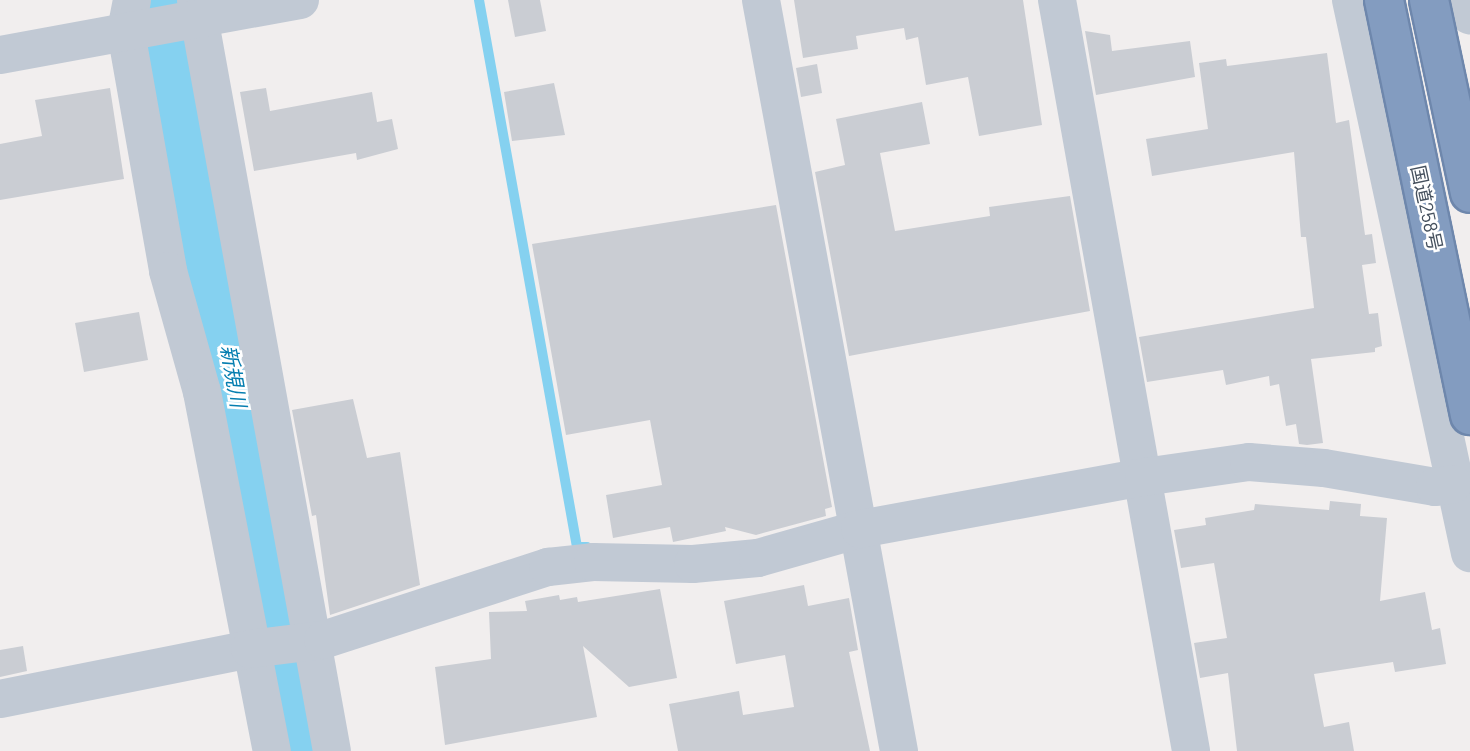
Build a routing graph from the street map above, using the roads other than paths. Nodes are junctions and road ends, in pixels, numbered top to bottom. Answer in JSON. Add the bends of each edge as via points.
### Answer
{"nodes":[{"id":1,"x":300,"y":0,"type":"edge"},
{"id":2,"x":761,"y":0,"type":"edge"},
{"id":3,"x":1057,"y":0,"type":"edge"},
{"id":4,"x":1351,"y":0,"type":"edge"},
{"id":5,"x":1384,"y":0,"type":"edge"},
{"id":6,"x":1429,"y":0,"type":"edge"},
{"id":7,"x":1466,"y":0,"type":"edge"},
{"id":8,"x":195,"y":13,"type":"edge"},
{"id":9,"x":1470,"y":16,"type":"edge"},
{"id":10,"x":135,"y":20,"type":"edge"},
{"id":11,"x":0,"y":55,"type":"edge"},
{"id":12,"x":1470,"y":111,"type":"edge"},
{"id":13,"x":1369,"y":131,"type":"junction"},
{"id":14,"x":1470,"y":193,"type":"edge"},
{"id":15,"x":1470,"y":415,"type":"edge"},
{"id":16,"x":1144,"y":477,"type":"junction"},
{"id":17,"x":1453,"y":484,"type":"junction"},
{"id":18,"x":860,"y":529,"type":"junction"},
{"id":19,"x":1470,"y":553,"type":"edge"},
{"id":20,"x":307,"y":641,"type":"junction"},
{"id":21,"x":255,"y":649,"type":"junction"},
{"id":22,"x":0,"y":699,"type":"edge"},
{"id":23,"x":272,"y":751,"type":"edge"},
{"id":24,"x":332,"y":751,"type":"edge"},
{"id":25,"x":898,"y":751,"type":"edge"},
{"id":26,"x":1191,"y":751,"type":"edge"}],
"edges":[{"from":1,"to":8,"type":"street"},
{"from":2,"to":18,"type":"street"},
{"from":3,"to":16,"type":"street"},
{"from":4,"to":13,"type":"street"},
{"from":5,"to":15,"type":"highway","name":"国道258号","bridge":true},
{"from":6,"to":14,"type":"highway","bridge":true},
{"from":7,"to":9,"type":"street"},
{"from":8,"to":10,"type":"street"},
{"from":8,"to":20,"type":"street"},
{"from":10,"to":11,"type":"street"},
{"from":10,"to":21,"type":"street","via":[[168,271],[202,392]]},
{"from":12,"to":13,"type":"street"},
{"from":13,"to":17,"type":"street"},
{"from":16,"to":17,"type":"street","via":[[1249,462],[1324,468],[1435,487]]},
{"from":16,"to":18,"type":"street"},
{"from":16,"to":26,"type":"street"},
{"from":17,"to":19,"type":"street"},
{"from":18,"to":20,"type":"street","via":[[758,558],[693,564],[593,562],[548,568],[415,612]]},
{"from":18,"to":25,"type":"street"},
{"from":20,"to":21,"type":"street"},
{"from":20,"to":24,"type":"street"},
{"from":21,"to":22,"type":"street"},
{"from":21,"to":23,"type":"street"}]}
